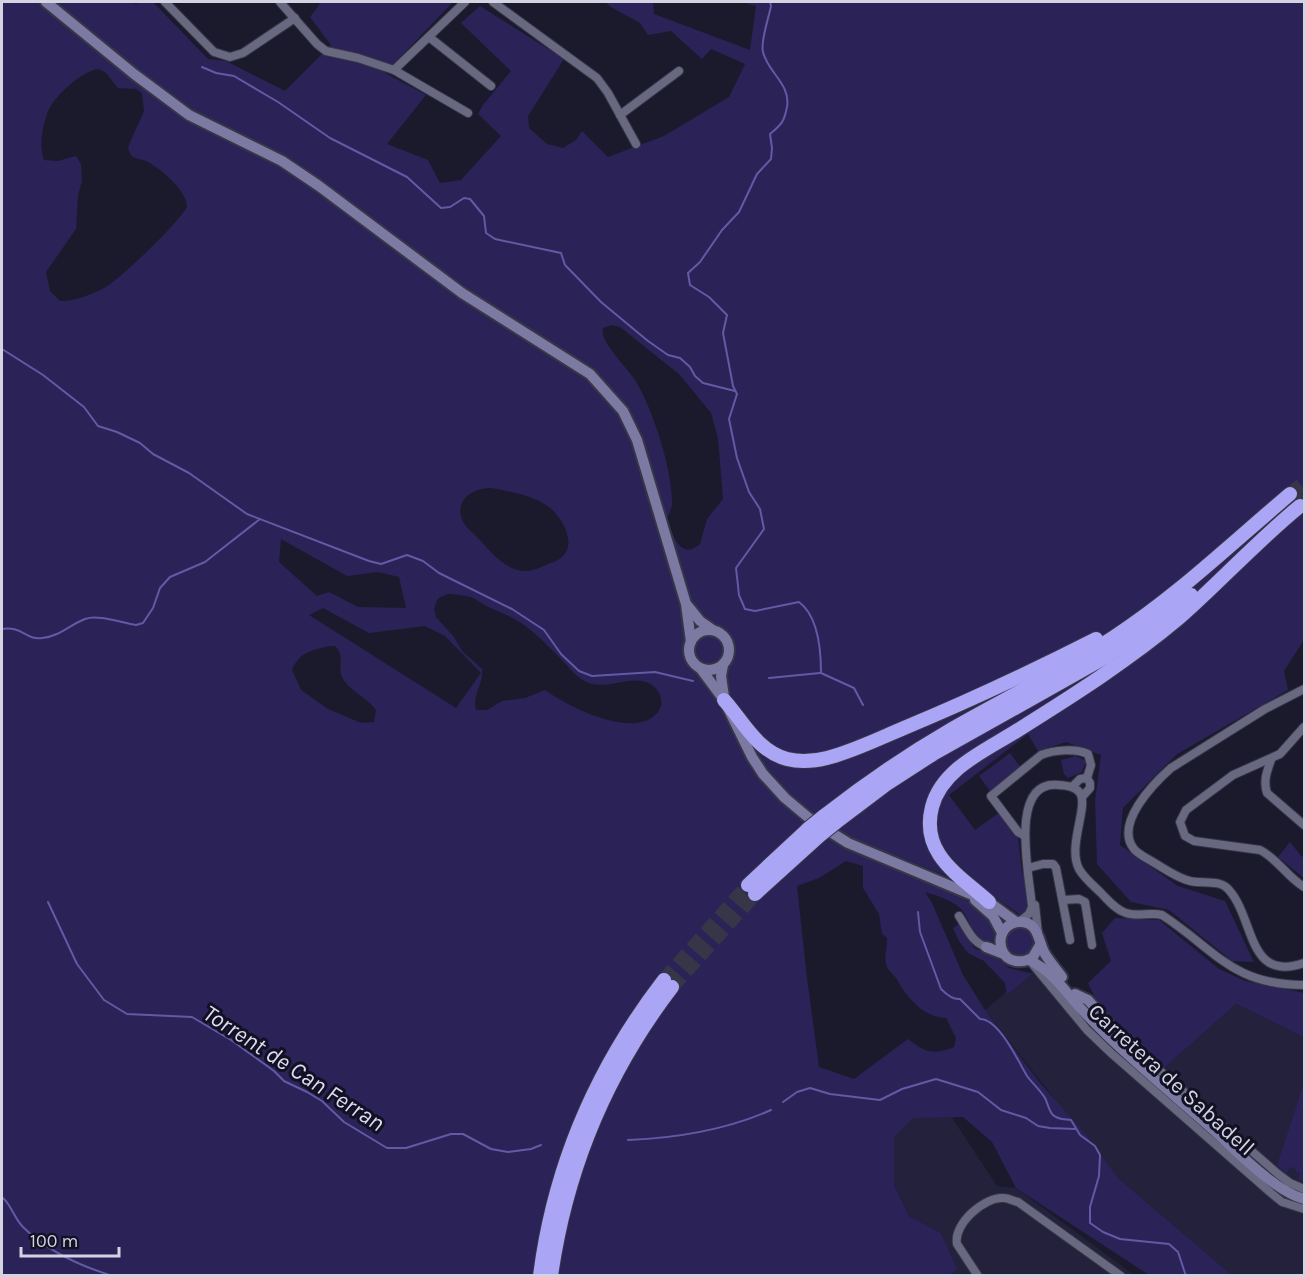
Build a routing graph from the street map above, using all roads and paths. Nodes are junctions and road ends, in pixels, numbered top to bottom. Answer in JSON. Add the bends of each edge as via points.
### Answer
{"nodes":[{"id":1,"x":46,"y":2,"type":"edge"},
{"id":2,"x":165,"y":2,"type":"edge"},
{"id":3,"x":280,"y":2,"type":"edge"},
{"id":4,"x":465,"y":2,"type":"edge"},
{"id":5,"x":494,"y":2,"type":"edge"},
{"id":6,"x":295,"y":18,"type":"junction"},
{"id":7,"x":429,"y":37,"type":"junction"},
{"id":8,"x":394,"y":70,"type":"junction"},
{"id":9,"x":679,"y":71,"type":"dead end"},
{"id":10,"x":490,"y":86,"type":"dead end"},
{"id":11,"x":468,"y":113,"type":"dead end"},
{"id":12,"x":620,"y":115,"type":"junction"},
{"id":13,"x":636,"y":144,"type":"dead end"},
{"id":14,"x":1295,"y":501,"type":"junction"},
{"id":15,"x":686,"y":604,"type":"junction"},
{"id":16,"x":1138,"y":619,"type":"junction"},
{"id":17,"x":713,"y":631,"type":"junction"},
{"id":18,"x":692,"y":642,"type":"junction"},
{"id":19,"x":723,"y":665,"type":"junction"},
{"id":20,"x":701,"y":669,"type":"junction"},
{"id":21,"x":1305,"y":689,"type":"edge"},
{"id":22,"x":724,"y":700,"type":"junction"},
{"id":23,"x":1305,"y":727,"type":"edge"},
{"id":24,"x":1271,"y":760,"type":"junction"},
{"id":25,"x":1086,"y":778,"type":"junction"},
{"id":26,"x":1072,"y":787,"type":"junction"},
{"id":27,"x":1082,"y":797,"type":"junction"},
{"id":28,"x":830,"y":820,"type":"junction"},
{"id":29,"x":1305,"y":825,"type":"edge"},
{"id":30,"x":1025,"y":836,"type":"junction"},
{"id":31,"x":1028,"y":868,"type":"junction"},
{"id":32,"x":1305,"y":886,"type":"edge"},
{"id":33,"x":751,"y":889,"type":"tunnel mouth"},
{"id":34,"x":1031,"y":892,"type":"junction"},
{"id":35,"x":965,"y":893,"type":"junction"},
{"id":36,"x":1063,"y":900,"type":"junction"},
{"id":37,"x":988,"y":902,"type":"junction"},
{"id":38,"x":959,"y":916,"type":"dead end"},
{"id":39,"x":1017,"y":922,"type":"junction"},
{"id":40,"x":1001,"y":937,"type":"junction"},
{"id":41,"x":1039,"y":939,"type":"junction"},
{"id":42,"x":1070,"y":940,"type":"dead end"},
{"id":43,"x":1092,"y":945,"type":"dead end"},
{"id":44,"x":986,"y":947,"type":"junction"},
{"id":45,"x":1004,"y":954,"type":"junction"},
{"id":46,"x":1027,"y":961,"type":"junction"},
{"id":47,"x":1305,"y":963,"type":"edge"},
{"id":48,"x":1305,"y":985,"type":"edge"},
{"id":49,"x":1075,"y":994,"type":"junction"},
{"id":50,"x":1096,"y":1009,"type":"joint"},
{"id":51,"x":1094,"y":1021,"type":"junction"},
{"id":52,"x":1305,"y":1189,"type":"edge"},
{"id":53,"x":1305,"y":1199,"type":"edge"},
{"id":54,"x":1305,"y":1209,"type":"edge"},
{"id":55,"x":540,"y":1275,"type":"edge"},
{"id":56,"x":551,"y":1275,"type":"edge"},
{"id":57,"x":978,"y":1275,"type":"edge"},
{"id":58,"x":1121,"y":1275,"type":"edge"}],
"edges":[{"from":1,"to":15,"type":"main road","via":[[189,115],[282,161],[462,293],[590,374],[623,411],[637,440]]},
{"from":2,"to":6,"type":"street","via":[[214,52],[230,57],[243,53]]},
{"from":3,"to":6,"type":"street"},
{"from":4,"to":7,"type":"street"},
{"from":5,"to":12,"type":"street","via":[[597,78]]},
{"from":6,"to":8,"type":"street","via":[[326,51]]},
{"from":7,"to":8,"type":"street"},
{"from":7,"to":10,"type":"street"},
{"from":8,"to":11,"type":"street"},
{"from":9,"to":12,"type":"street"},
{"from":12,"to":13,"type":"street"},
{"from":14,"to":16,"type":"highway"},
{"from":14,"to":28,"type":"highway","via":[[1191,595],[1132,639],[933,754]]},
{"from":14,"to":37,"type":"highway","via":[[1201,598],[1145,645],[958,768],[943,783],[930,818],[936,849],[955,873]]},
{"from":15,"to":17,"type":"main road"},
{"from":15,"to":18,"type":"main road"},
{"from":16,"to":22,"type":"highway","via":[[950,709],[829,757],[786,759],[769,750],[757,742]]},
{"from":16,"to":28,"type":"highway","via":[[1083,657],[917,750]]},
{"from":17,"to":18,"type":"main road","via":[[699,633]]},
{"from":17,"to":19,"type":"main road","via":[[728,644],[729,655]]},
{"from":18,"to":20,"type":"main road","via":[[690,656]]},
{"from":19,"to":20,"type":"main road"},
{"from":19,"to":22,"type":"main road"},
{"from":20,"to":22,"type":"main road"},
{"from":21,"to":47,"type":"street","via":[[1265,709],[1171,768],[1131,818],[1128,831],[1134,849],[1171,873],[1191,881],[1216,883],[1230,891],[1267,961],[1287,968]]},
{"from":22,"to":35,"type":"main road","via":[[763,774],[810,819],[848,843]]},
{"from":23,"to":24,"type":"street"},
{"from":24,"to":29,"type":"street","via":[[1266,773],[1267,793]]},
{"from":24,"to":32,"type":"street","via":[[1233,775],[1186,810],[1181,830],[1194,841],[1260,850]]},
{"from":25,"to":26,"type":"street"},
{"from":25,"to":27,"type":"street","via":[[1090,788]]},
{"from":25,"to":30,"type":"street","via":[[1091,765],[1088,754],[1051,752],[1041,755],[992,796]]},
{"from":26,"to":27,"type":"street"},
{"from":26,"to":30,"type":"street","via":[[1049,785],[1036,792],[1030,802]]},
{"from":27,"to":48,"type":"street","via":[[1075,844],[1077,864],[1082,874],[1119,910],[1162,915],[1224,963],[1247,975]]},
{"from":28,"to":33,"type":"highway","bridge":true},
{"from":30,"to":31,"type":"street"},
{"from":31,"to":34,"type":"street"},
{"from":31,"to":36,"type":"street","via":[[1053,864]]},
{"from":34,"to":39,"type":"street","via":[[1031,911]]},
{"from":34,"to":41,"type":"street"},
{"from":35,"to":37,"type":"main road"},
{"from":35,"to":40,"type":"main road","via":[[990,913],[998,923]]},
{"from":36,"to":42,"type":"street"},
{"from":36,"to":43,"type":"street","via":[[1084,902]]},
{"from":37,"to":39,"type":"main road"},
{"from":38,"to":44,"type":"street","via":[[976,942]]},
{"from":39,"to":40,"type":"main road","via":[[1009,925]]},
{"from":39,"to":41,"type":"main road","via":[[1030,925]]},
{"from":40,"to":44,"type":"street","via":[[995,945]]},
{"from":40,"to":45,"type":"main road"},
{"from":41,"to":46,"type":"main road","via":[[1036,954]]},
{"from":41,"to":49,"type":"main road"},
{"from":44,"to":45,"type":"main road"},
{"from":45,"to":46,"type":"main road","via":[[1015,961]]},
{"from":46,"to":51,"type":"main road","via":[[1051,973]]},
{"from":46,"to":54,"type":"street","name":"Carretera de Sabadell","via":[[1111,1053],[1282,1202]]},
{"from":49,"to":50,"type":"main road"},
{"from":49,"to":51,"type":"main road"},
{"from":50,"to":52,"type":"street","name":"Carretera de Sabadell","via":[[1278,1174]]},
{"from":51,"to":53,"type":"main road","via":[[1271,1180]]},
{"from":55,"to":56,"type":"highway","via":[[555,1197],[585,1110],[620,1041],[668,983],[630,1047],[589,1130],[567,1195]]},
{"from":57,"to":58,"type":"street","via":[[957,1244],[959,1227],[989,1201],[1002,1197],[1018,1202]]}]}
